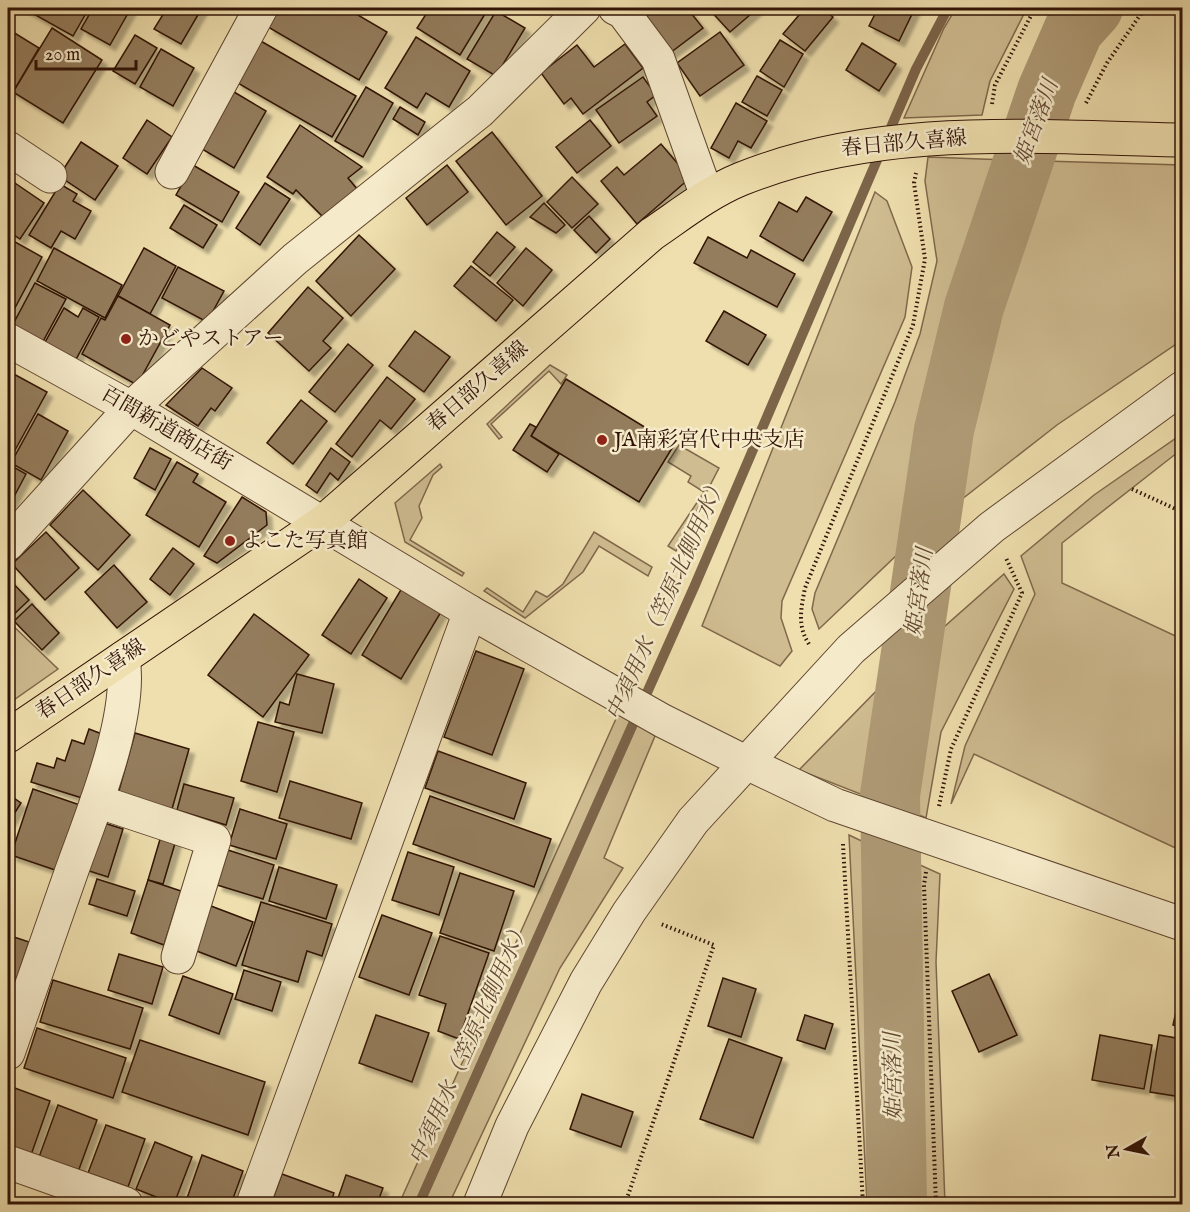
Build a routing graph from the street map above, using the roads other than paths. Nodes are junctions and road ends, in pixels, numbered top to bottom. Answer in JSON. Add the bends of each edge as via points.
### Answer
{"nodes":[{"id":1,"x":261,"y":8,"type":"edge"},
{"id":2,"x":615,"y":8,"type":"edge"},
{"id":3,"x":572,"y":10,"type":"edge"},
{"id":4,"x":1182,"y":140,"type":"edge"},
{"id":5,"x":8,"y":148,"type":"edge"},
{"id":6,"x":172,"y":172,"type":"dead end"},
{"id":7,"x":50,"y":176,"type":"dead end"},
{"id":8,"x":707,"y":196,"type":"junction"},
{"id":9,"x":8,"y":340,"type":"edge"},
{"id":10,"x":1182,"y":388,"type":"edge"},
{"id":11,"x":131,"y":408,"type":"junction"},
{"id":12,"x":323,"y":522,"type":"junction"},
{"id":13,"x":10,"y":539,"type":"edge"},
{"id":14,"x":471,"y":612,"type":"junction"},
{"id":15,"x":123,"y":658,"type":"junction"},
{"id":16,"x":8,"y":736,"type":"edge"},
{"id":17,"x":747,"y":763,"type":"junction"},
{"id":18,"x":97,"y":801,"type":"junction"},
{"id":19,"x":1182,"y":924,"type":"edge"},
{"id":20,"x":178,"y":957,"type":"dead end"},
{"id":21,"x":8,"y":1053,"type":"edge"},
{"id":22,"x":8,"y":1162,"type":"edge"},
{"id":23,"x":126,"y":1204,"type":"edge"},
{"id":24,"x":253,"y":1204,"type":"edge"},
{"id":25,"x":480,"y":1204,"type":"edge"}],
"edges":[{"from":1,"to":6,"type":"street"},
{"from":2,"to":8,"type":"street","via":[[623,12],[658,59]]},
{"from":3,"to":11,"type":"street","via":[[480,111],[295,259]]},
{"from":4,"to":8,"type":"main road","name":"春日部久喜線","via":[[986,137],[851,146],[740,179]]},
{"from":5,"to":7,"type":"street"},
{"from":8,"to":12,"type":"main road","name":"春日部久喜線","via":[[652,234]]},
{"from":9,"to":11,"type":"street","name":"百間新道商店街"},
{"from":10,"to":17,"type":"street","via":[[982,536],[840,660]]},
{"from":11,"to":12,"type":"street","name":"百間新道商店街"},
{"from":11,"to":13,"type":"street"},
{"from":12,"to":14,"type":"street","name":"百間新道商店街"},
{"from":12,"to":15,"type":"main road","name":"春日部久喜線"},
{"from":14,"to":17,"type":"street","name":"百間新道商店街","via":[[663,721]]},
{"from":14,"to":24,"type":"street"},
{"from":15,"to":16,"type":"main road","name":"春日部久喜線"},
{"from":15,"to":18,"type":"street","via":[[127,679],[125,701]]},
{"from":17,"to":19,"type":"street","name":"百間新道商店街","via":[[836,805]]},
{"from":17,"to":25,"type":"street","via":[[693,821],[629,912],[546,1056]]},
{"from":18,"to":20,"type":"street","via":[[214,840]]},
{"from":18,"to":21,"type":"street"},
{"from":22,"to":23,"type":"street"}]}
